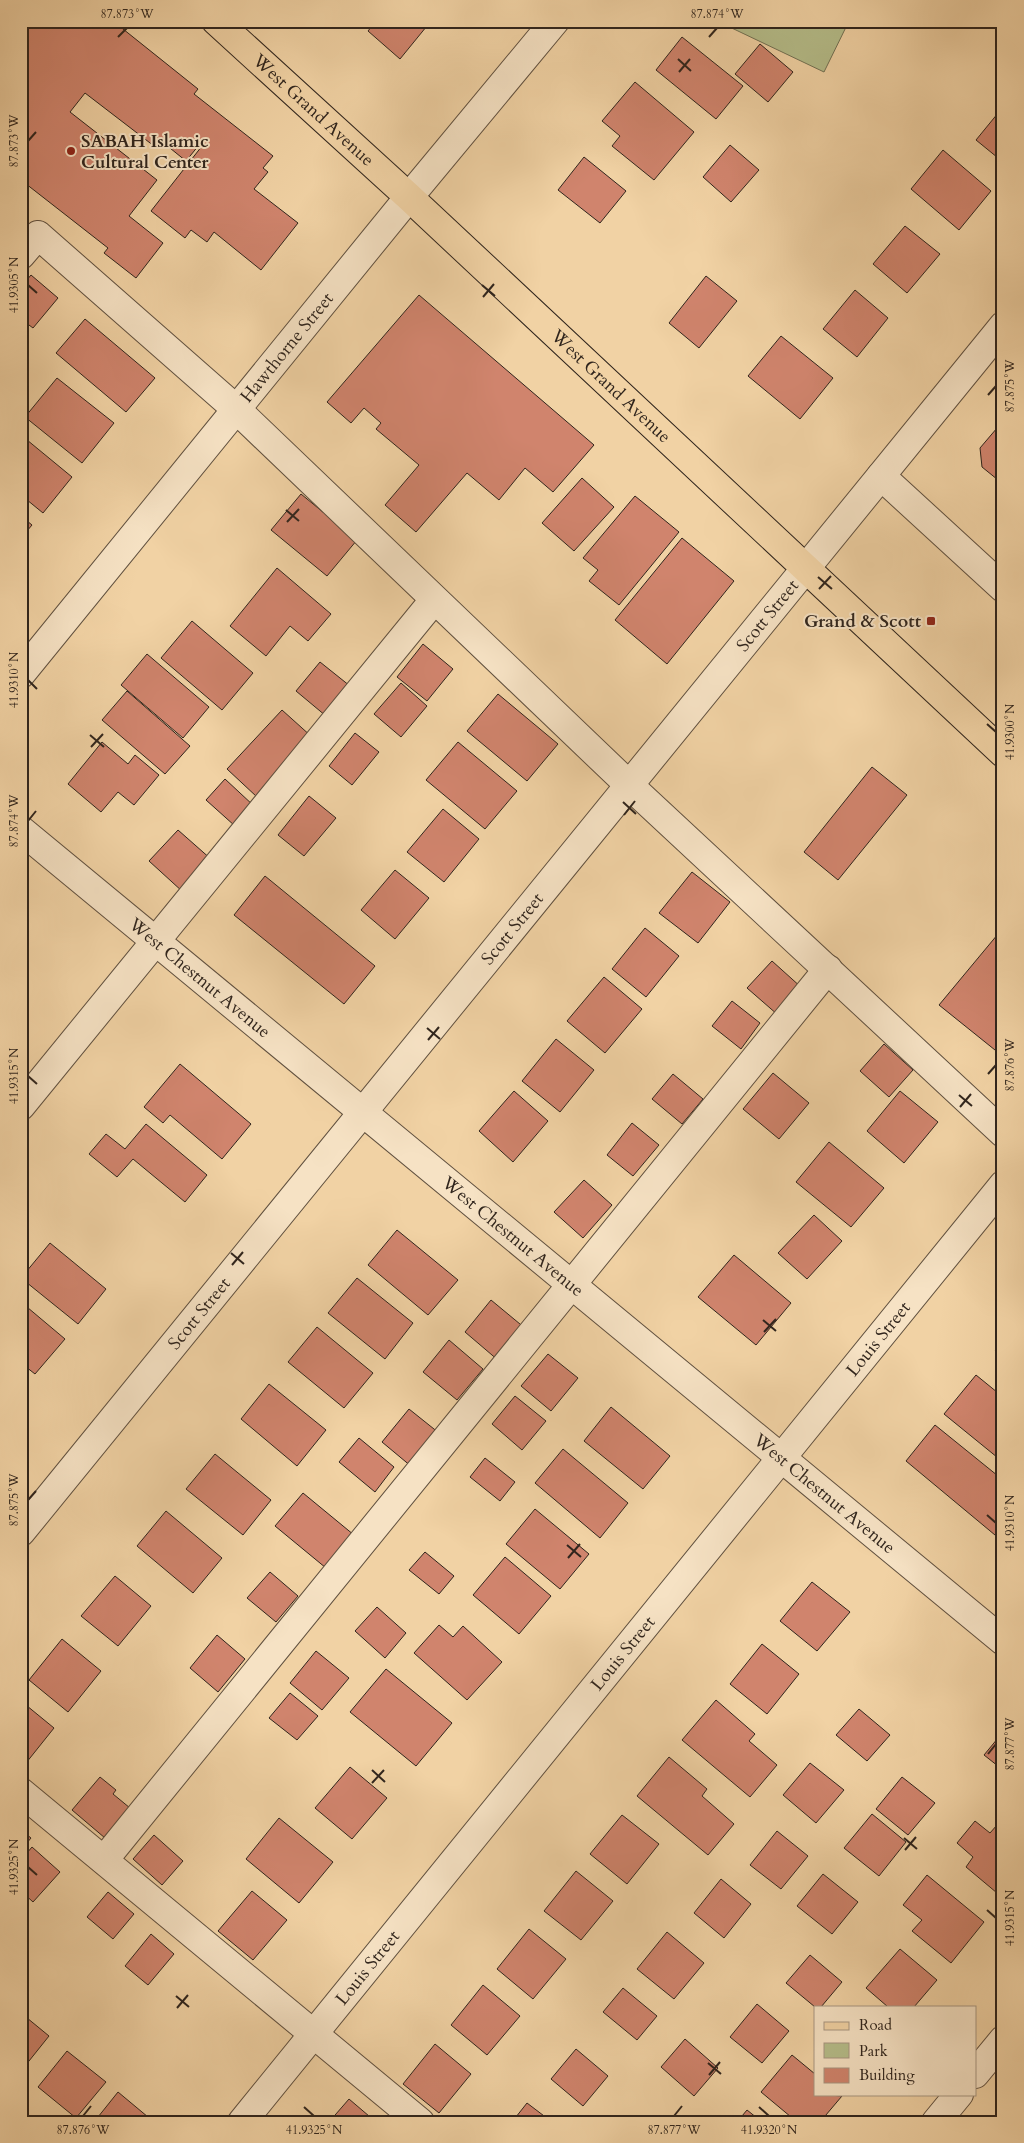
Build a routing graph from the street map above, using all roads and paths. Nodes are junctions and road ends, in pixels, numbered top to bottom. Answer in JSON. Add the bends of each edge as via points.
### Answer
{"nodes":[{"id":1,"x":216,"y":21,"type":"edge"},
{"id":2,"x":555,"y":21,"type":"edge"},
{"id":3,"x":409,"y":197,"type":"junction"},
{"id":4,"x":21,"y":255,"type":"edge"},
{"id":5,"x":1003,"y":326,"type":"edge"},
{"id":6,"x":236,"y":409,"type":"junction"},
{"id":7,"x":881,"y":476,"type":"junction"},
{"id":8,"x":806,"y":568,"type":"junction"},
{"id":9,"x":1003,"y":588,"type":"edge"},
{"id":10,"x":434,"y":600,"type":"junction"},
{"id":11,"x":21,"y":674,"type":"edge"},
{"id":12,"x":1003,"y":753,"type":"edge"},
{"id":13,"x":629,"y":786,"type":"junction"},
{"id":14,"x":21,"y":830,"type":"edge"},
{"id":15,"x":156,"y":941,"type":"junction"},
{"id":16,"x":828,"y":968,"type":"junction"},
{"id":17,"x":21,"y":1106,"type":"edge"},
{"id":18,"x":363,"y":1113,"type":"junction"},
{"id":19,"x":1003,"y":1133,"type":"edge"},
{"id":20,"x":1003,"y":1185,"type":"edge"},
{"id":21,"x":572,"y":1285,"type":"junction"},
{"id":22,"x":781,"y":1458,"type":"junction"},
{"id":23,"x":21,"y":1532,"type":"edge"},
{"id":24,"x":1003,"y":1642,"type":"edge"},
{"id":25,"x":21,"y":1792,"type":"edge"},
{"id":26,"x":104,"y":1860,"type":"junction"},
{"id":27,"x":314,"y":2034,"type":"junction"},
{"id":28,"x":1003,"y":2040,"type":"edge"},
{"id":29,"x":976,"y":2073,"type":"edge"},
{"id":30,"x":957,"y":2096,"type":"edge"},
{"id":31,"x":242,"y":2122,"type":"edge"},
{"id":32,"x":420,"y":2122,"type":"edge"},
{"id":33,"x":936,"y":2122,"type":"edge"}],
"edges":[{"from":1,"to":3,"type":"main road","name":"West Grand Avenue"},
{"from":2,"to":3,"type":"street","name":"Hawthorne Street"},
{"from":3,"to":6,"type":"street","name":"Hawthorne Street"},
{"from":3,"to":8,"type":"main road","name":"West Grand Avenue"},
{"from":4,"to":6,"type":"street","via":[[38,235]]},
{"from":5,"to":7,"type":"street","name":"Scott Street"},
{"from":6,"to":10,"type":"street"},
{"from":6,"to":11,"type":"street","name":"Hawthorne Street"},
{"from":7,"to":8,"type":"street","name":"Scott Street"},
{"from":7,"to":9,"type":"street"},
{"from":8,"to":12,"type":"main road","name":"West Grand Avenue"},
{"from":8,"to":13,"type":"street","name":"Scott Street"},
{"from":10,"to":13,"type":"street"},
{"from":10,"to":15,"type":"street"},
{"from":13,"to":16,"type":"street"},
{"from":13,"to":18,"type":"street","name":"Scott Street"},
{"from":14,"to":15,"type":"street","name":"West Chestnut Avenue"},
{"from":15,"to":17,"type":"street"},
{"from":15,"to":18,"type":"street","name":"West Chestnut Avenue"},
{"from":16,"to":19,"type":"street"},
{"from":16,"to":21,"type":"street"},
{"from":18,"to":21,"type":"street","name":"West Chestnut Avenue"},
{"from":18,"to":23,"type":"street","name":"Scott Street"},
{"from":20,"to":22,"type":"street","name":"Louis Street"},
{"from":21,"to":22,"type":"street","name":"West Chestnut Avenue"},
{"from":21,"to":26,"type":"street"},
{"from":22,"to":24,"type":"street","name":"West Chestnut Avenue"},
{"from":22,"to":27,"type":"street","name":"Louis Street"},
{"from":25,"to":26,"type":"street"},
{"from":26,"to":27,"type":"street"},
{"from":27,"to":31,"type":"street","name":"Louis Street"},
{"from":27,"to":32,"type":"street"},
{"from":28,"to":29,"type":"street"},
{"from":30,"to":33,"type":"street"}]}
